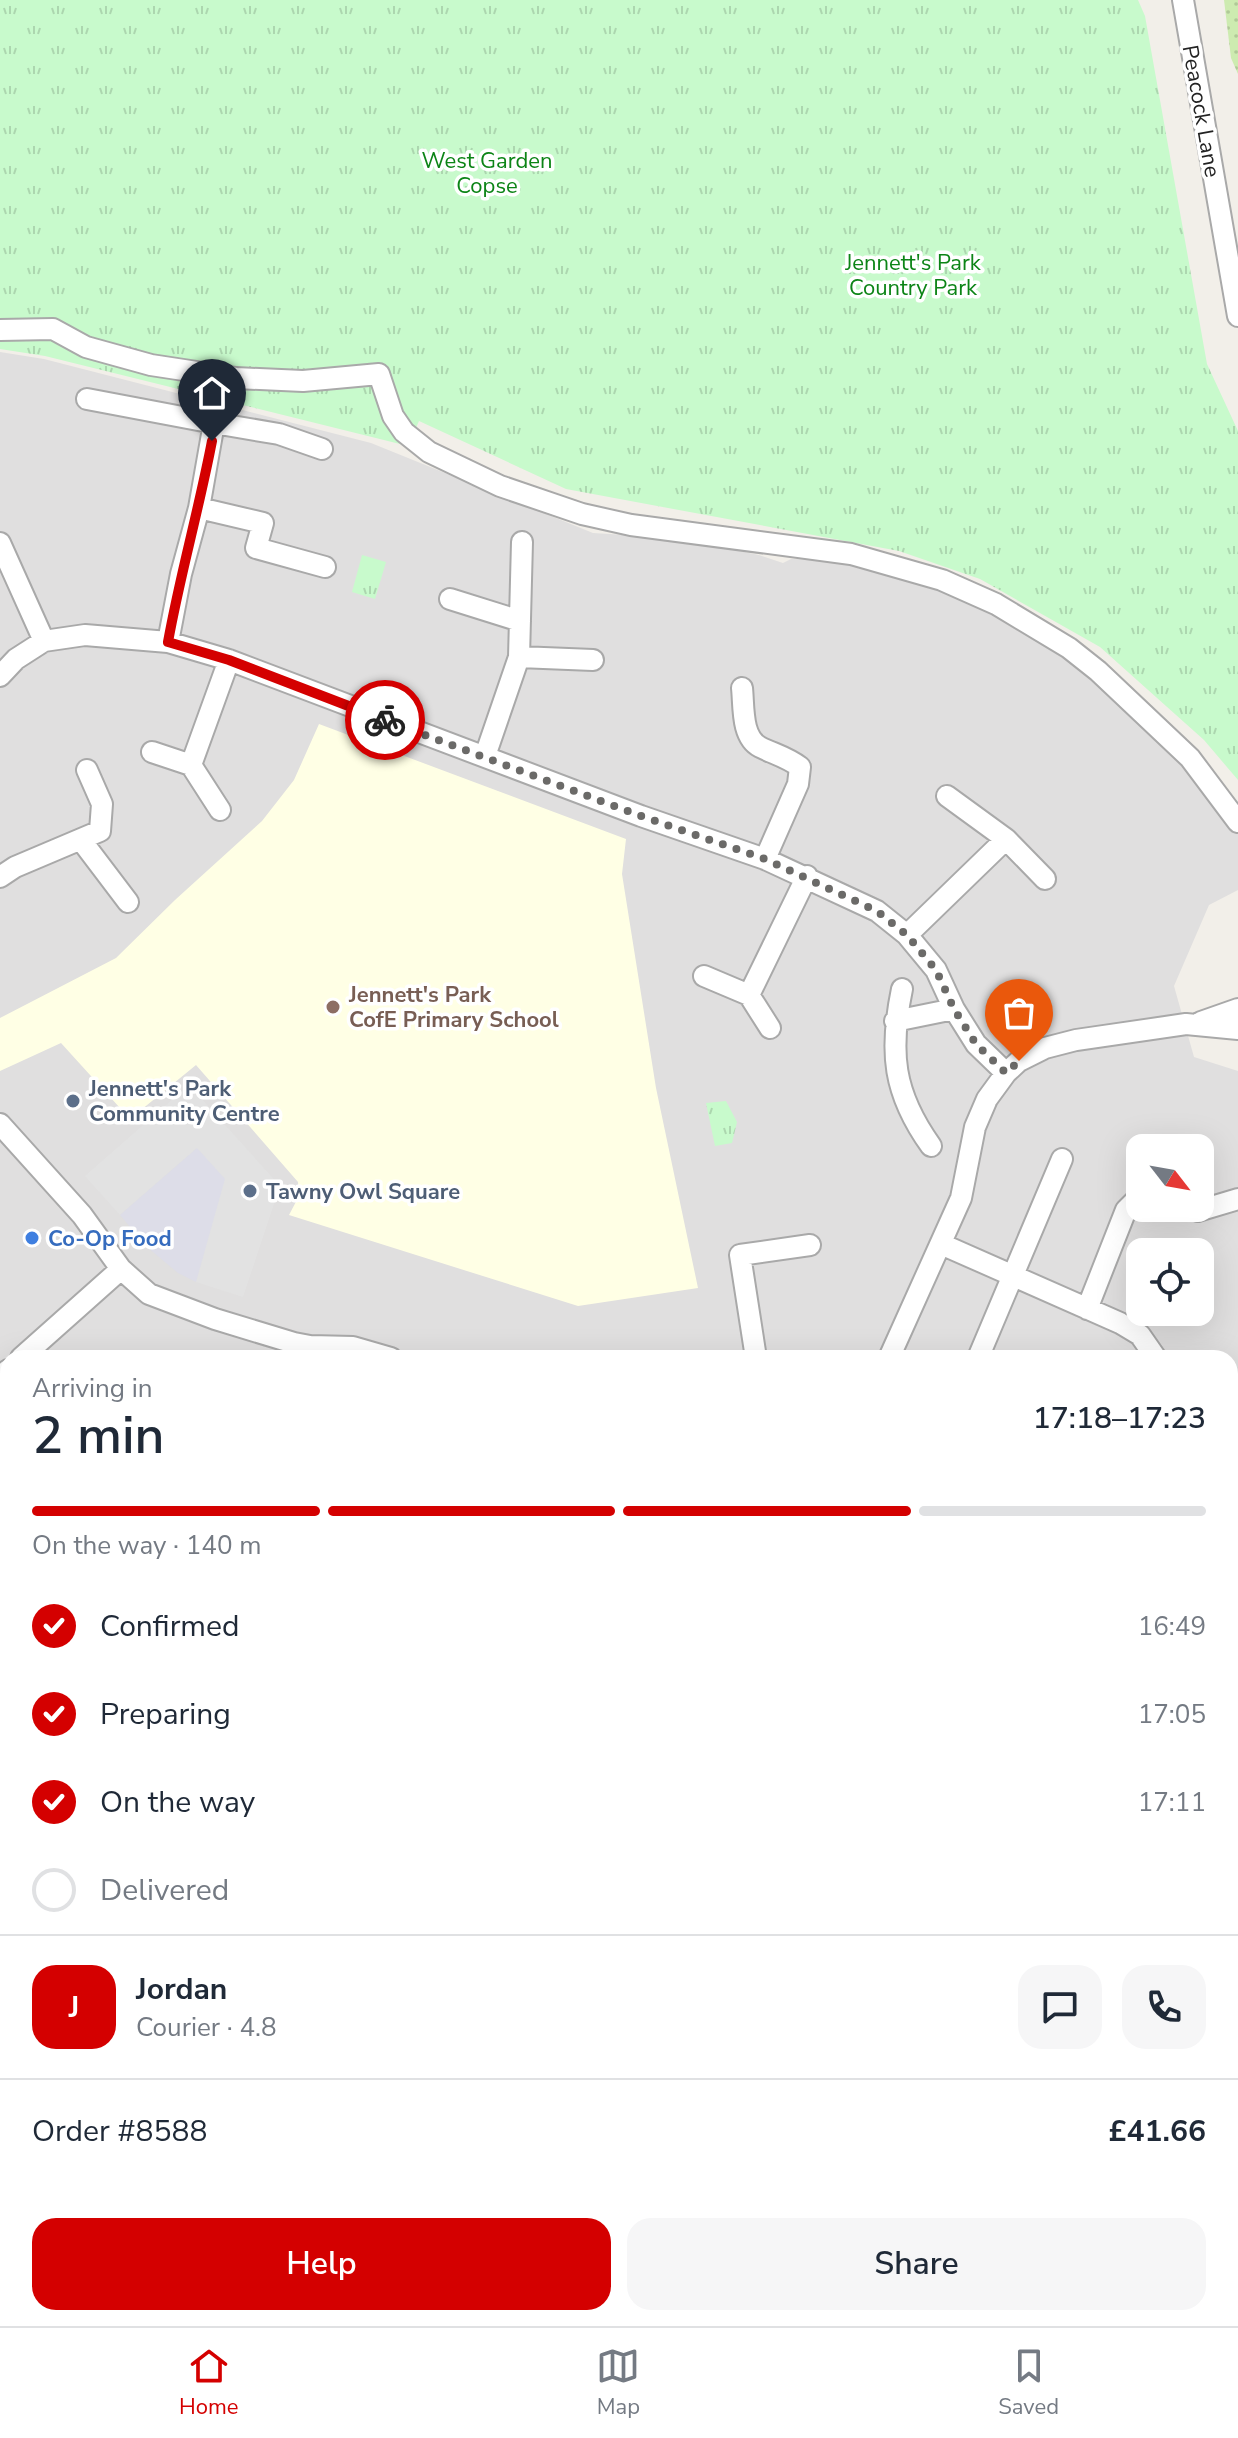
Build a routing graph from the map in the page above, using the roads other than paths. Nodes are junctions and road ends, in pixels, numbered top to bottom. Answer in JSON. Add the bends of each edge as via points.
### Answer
{"nodes":[{"id":1,"x":1183,"y":0,"type":"edge"},
{"id":2,"x":1238,"y":316,"type":"edge"},
{"id":3,"x":0,"y":330,"type":"edge"},
{"id":4,"x":87,"y":399,"type":"dead end"},
{"id":5,"x":213,"y":432,"type":"junction"},
{"id":6,"x":322,"y":449,"type":"dead end"},
{"id":7,"x":199,"y":508,"type":"junction"},
{"id":8,"x":522,"y":542,"type":"dead end"},
{"id":9,"x":1,"y":550,"type":"edge"},
{"id":10,"x":325,"y":567,"type":"dead end"},
{"id":11,"x":450,"y":599,"type":"dead end"},
{"id":12,"x":520,"y":621,"type":"junction"},
{"id":13,"x":44,"y":641,"type":"junction"},
{"id":14,"x":168,"y":642,"type":"junction"},
{"id":15,"x":519,"y":657,"type":"junction"},
{"id":16,"x":229,"y":660,"type":"junction"},
{"id":17,"x":593,"y":660,"type":"dead end"},
{"id":18,"x":0,"y":676,"type":"edge"},
{"id":19,"x":742,"y":688,"type":"dead end"},
{"id":20,"x":152,"y":752,"type":"dead end"},
{"id":21,"x":485,"y":756,"type":"junction"},
{"id":22,"x":191,"y":765,"type":"junction"},
{"id":23,"x":87,"y":770,"type":"dead end"},
{"id":24,"x":947,"y":796,"type":"dead end"},
{"id":25,"x":220,"y":810,"type":"dead end"},
{"id":26,"x":1238,"y":822,"type":"edge"},
{"id":27,"x":1006,"y":839,"type":"junction"},
{"id":28,"x":81,"y":840,"type":"junction"},
{"id":29,"x":765,"y":859,"type":"junction"},
{"id":30,"x":807,"y":876,"type":"junction"},
{"id":31,"x":0,"y":877,"type":"edge"},
{"id":32,"x":1045,"y":879,"type":"dead end"},
{"id":33,"x":128,"y":902,"type":"dead end"},
{"id":34,"x":907,"y":935,"type":"junction"},
{"id":35,"x":704,"y":976,"type":"dead end"},
{"id":36,"x":902,"y":989,"type":"dead end"},
{"id":37,"x":749,"y":995,"type":"junction"},
{"id":38,"x":954,"y":1009,"type":"junction"},
{"id":39,"x":1238,"y":1009,"type":"edge"},
{"id":40,"x":895,"y":1021,"type":"junction"},
{"id":41,"x":1197,"y":1024,"type":"junction"},
{"id":42,"x":770,"y":1028,"type":"dead end"},
{"id":43,"x":1238,"y":1029,"type":"edge"},
{"id":44,"x":1006,"y":1073,"type":"junction"},
{"id":45,"x":0,"y":1124,"type":"edge"},
{"id":46,"x":931,"y":1146,"type":"dead end"},
{"id":47,"x":1062,"y":1159,"type":"dead end"},
{"id":48,"x":1237,"y":1205,"type":"edge"},
{"id":49,"x":1214,"y":1209,"type":"edge"},
{"id":50,"x":1126,"y":1210,"type":"edge"},
{"id":51,"x":941,"y":1244,"type":"junction"},
{"id":52,"x":810,"y":1245,"type":"dead end"},
{"id":53,"x":121,"y":1269,"type":"junction"},
{"id":54,"x":1013,"y":1276,"type":"junction"},
{"id":55,"x":1087,"y":1309,"type":"junction"},
{"id":56,"x":30,"y":1350,"type":"edge"},
{"id":57,"x":302,"y":1350,"type":"edge"},
{"id":58,"x":326,"y":1350,"type":"edge"},
{"id":59,"x":363,"y":1350,"type":"edge"},
{"id":60,"x":755,"y":1350,"type":"edge"},
{"id":61,"x":893,"y":1350,"type":"edge"},
{"id":62,"x":981,"y":1350,"type":"edge"},
{"id":63,"x":1150,"y":1350,"type":"edge"}],
"edges":[{"from":1,"to":2,"type":"street","name":"Peacock Lane"},
{"from":3,"to":26,"type":"street","via":[[53,329],[86,347],[151,365],[236,378],[303,381],[379,374],[404,432],[429,452],[500,486],[619,522],[851,554],[942,580],[996,604],[1098,671],[1190,758]]},
{"from":4,"to":5,"type":"street"},
{"from":5,"to":6,"type":"street","via":[[279,434]]},
{"from":5,"to":7,"type":"street"},
{"from":7,"to":10,"type":"street","via":[[263,523],[256,548]]},
{"from":7,"to":14,"type":"street"},
{"from":8,"to":12,"type":"street"},
{"from":9,"to":13,"type":"street"},
{"from":11,"to":12,"type":"street"},
{"from":12,"to":15,"type":"street"},
{"from":13,"to":14,"type":"street","via":[[85,635]]},
{"from":13,"to":18,"type":"street"},
{"from":14,"to":16,"type":"street"},
{"from":15,"to":17,"type":"street"},
{"from":15,"to":21,"type":"street"},
{"from":16,"to":21,"type":"street"},
{"from":16,"to":22,"type":"street"},
{"from":19,"to":29,"type":"street","via":[[749,737],[800,767],[798,784]]},
{"from":20,"to":22,"type":"street"},
{"from":21,"to":29,"type":"street"},
{"from":22,"to":25,"type":"street"},
{"from":23,"to":28,"type":"street","via":[[102,804],[100,831]]},
{"from":24,"to":27,"type":"street"},
{"from":27,"to":32,"type":"street"},
{"from":27,"to":34,"type":"street"},
{"from":28,"to":31,"type":"street"},
{"from":28,"to":33,"type":"street"},
{"from":29,"to":30,"type":"street"},
{"from":30,"to":34,"type":"street","via":[[877,911]]},
{"from":30,"to":37,"type":"street"},
{"from":34,"to":38,"type":"street","via":[[936,970]]},
{"from":35,"to":37,"type":"street"},
{"from":36,"to":40,"type":"street"},
{"from":37,"to":42,"type":"street"},
{"from":38,"to":40,"type":"street"},
{"from":38,"to":44,"type":"street","via":[[976,1044]]},
{"from":39,"to":41,"type":"street"},
{"from":40,"to":46,"type":"street","via":[[897,1077],[911,1117]]},
{"from":41,"to":43,"type":"street"},
{"from":41,"to":44,"type":"street","via":[[1076,1040],[1045,1048]]},
{"from":44,"to":51,"type":"street","via":[[975,1127],[961,1198]]},
{"from":45,"to":53,"type":"street","via":[[82,1215]]},
{"from":47,"to":54,"type":"street"},
{"from":48,"to":49,"type":"street"},
{"from":50,"to":55,"type":"street"},
{"from":51,"to":54,"type":"street"},
{"from":51,"to":61,"type":"street"},
{"from":52,"to":60,"type":"street","via":[[740,1255]]},
{"from":53,"to":56,"type":"street"},
{"from":53,"to":57,"type":"street","via":[[149,1294]]},
{"from":54,"to":55,"type":"street"},
{"from":54,"to":62,"type":"street"},
{"from":55,"to":63,"type":"street","via":[[1140,1335]]},
{"from":58,"to":59,"type":"street"}]}
